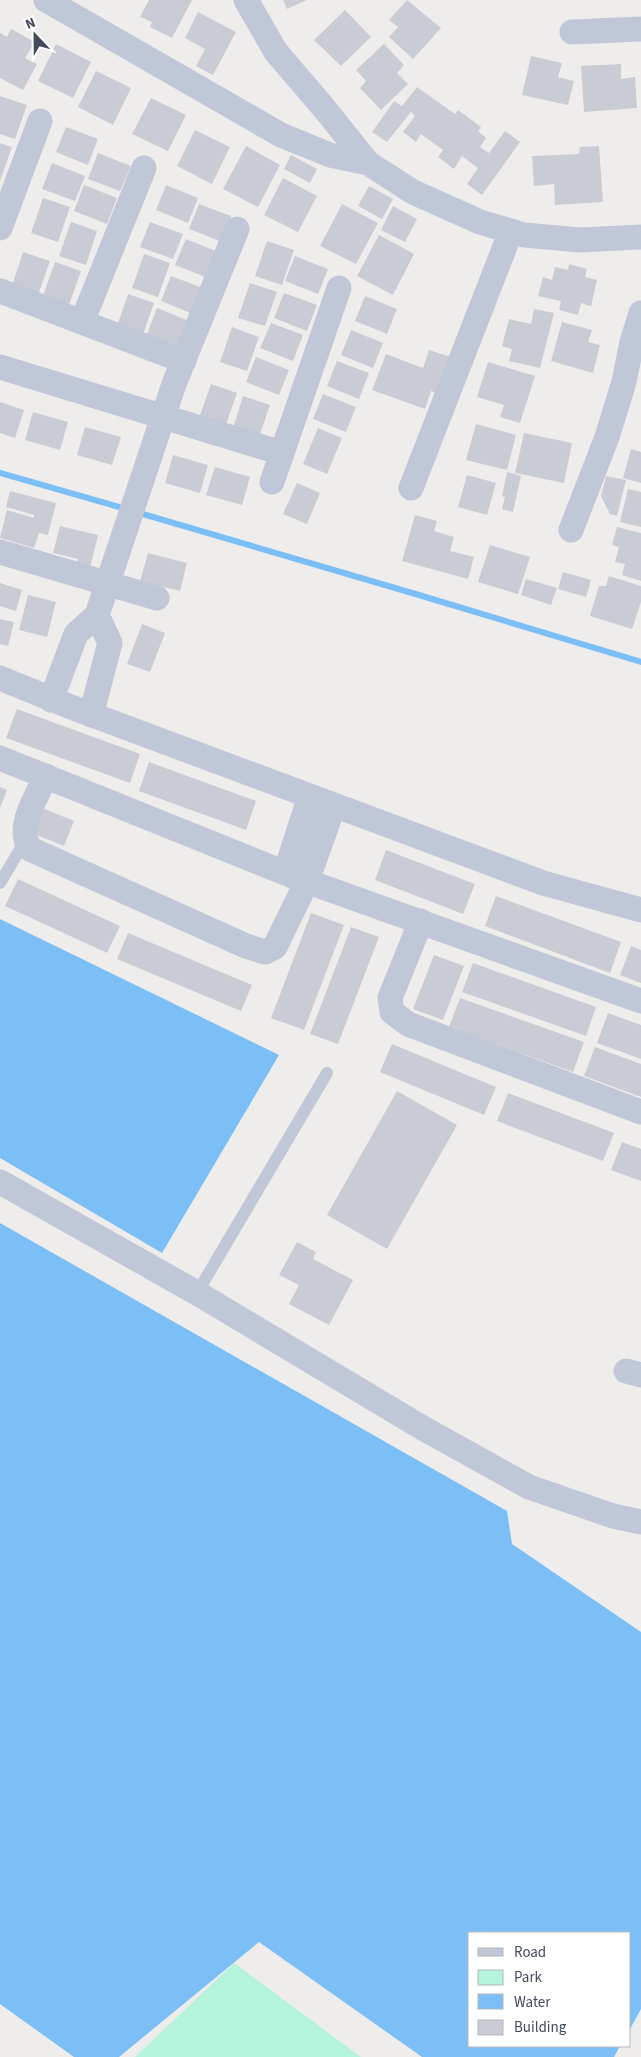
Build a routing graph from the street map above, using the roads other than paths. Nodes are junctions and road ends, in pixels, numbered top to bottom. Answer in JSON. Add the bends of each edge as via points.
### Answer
{"nodes":[{"id":1,"x":46,"y":0,"type":"edge"},
{"id":2,"x":246,"y":0,"type":"edge"},
{"id":3,"x":641,"y":29,"type":"edge"},
{"id":4,"x":572,"y":32,"type":"dead end"},
{"id":5,"x":40,"y":121,"type":"dead end"},
{"id":6,"x":368,"y":163,"type":"junction"},
{"id":7,"x":144,"y":168,"type":"dead end"},
{"id":8,"x":0,"y":228,"type":"edge"},
{"id":9,"x":237,"y":229,"type":"dead end"},
{"id":10,"x":511,"y":231,"type":"junction"},
{"id":11,"x":641,"y":237,"type":"edge"},
{"id":12,"x":339,"y":288,"type":"dead end"},
{"id":13,"x":0,"y":291,"type":"edge"},
{"id":14,"x":641,"y":312,"type":"edge"},
{"id":15,"x":82,"y":322,"type":"junction"},
{"id":16,"x":184,"y":361,"type":"junction"},
{"id":17,"x":0,"y":367,"type":"edge"},
{"id":18,"x":163,"y":417,"type":"junction"},
{"id":19,"x":282,"y":453,"type":"junction"},
{"id":20,"x":272,"y":482,"type":"dead end"},
{"id":21,"x":411,"y":488,"type":"dead end"},
{"id":22,"x":571,"y":530,"type":"dead end"},
{"id":23,"x":0,"y":552,"type":"edge"},
{"id":24,"x":107,"y":584,"type":"junction"},
{"id":25,"x":157,"y":598,"type":"dead end"},
{"id":26,"x":97,"y":615,"type":"junction"},
{"id":27,"x":0,"y":678,"type":"edge"},
{"id":28,"x":51,"y":700,"type":"junction"},
{"id":29,"x":91,"y":715,"type":"junction"},
{"id":30,"x":0,"y":758,"type":"edge"},
{"id":31,"x":46,"y":776,"type":"junction"},
{"id":32,"x":310,"y":796,"type":"junction"},
{"id":33,"x":334,"y":805,"type":"junction"},
{"id":34,"x":25,"y":841,"type":"junction"},
{"id":35,"x":296,"y":877,"type":"junction"},
{"id":36,"x":0,"y":883,"type":"edge"},
{"id":37,"x":641,"y":910,"type":"edge"},
{"id":38,"x":421,"y":921,"type":"junction"},
{"id":39,"x":641,"y":1001,"type":"edge"},
{"id":40,"x":327,"y":1073,"type":"dead end"},
{"id":41,"x":641,"y":1112,"type":"edge"},
{"id":42,"x":0,"y":1182,"type":"edge"},
{"id":43,"x":197,"y":1293,"type":"junction"},
{"id":44,"x":641,"y":1522,"type":"edge"}],
"edges":[{"from":1,"to":6,"type":"street","via":[[281,135],[330,155]]},
{"from":2,"to":6,"type":"street","via":[[276,52]]},
{"from":3,"to":4,"type":"street"},
{"from":5,"to":8,"type":"street"},
{"from":6,"to":10,"type":"street","via":[[413,192],[480,222]]},
{"from":7,"to":15,"type":"street"},
{"from":9,"to":16,"type":"street"},
{"from":10,"to":11,"type":"street","via":[[580,240]]},
{"from":10,"to":21,"type":"street"},
{"from":12,"to":19,"type":"street"},
{"from":13,"to":15,"type":"street"},
{"from":14,"to":22,"type":"street","via":[[607,437]]},
{"from":15,"to":16,"type":"street"},
{"from":16,"to":18,"type":"street"},
{"from":17,"to":18,"type":"street"},
{"from":18,"to":19,"type":"street"},
{"from":18,"to":24,"type":"street"},
{"from":19,"to":20,"type":"street"},
{"from":23,"to":24,"type":"street"},
{"from":24,"to":25,"type":"street"},
{"from":24,"to":26,"type":"street"},
{"from":26,"to":28,"type":"street","via":[[76,634]]},
{"from":26,"to":29,"type":"street","via":[[110,643]]},
{"from":27,"to":28,"type":"street"},
{"from":28,"to":29,"type":"street"},
{"from":29,"to":32,"type":"street"},
{"from":30,"to":31,"type":"street"},
{"from":31,"to":34,"type":"street","via":[[28,815]]},
{"from":31,"to":35,"type":"street"},
{"from":32,"to":33,"type":"street"},
{"from":32,"to":35,"type":"street"},
{"from":33,"to":35,"type":"street"},
{"from":33,"to":37,"type":"street","via":[[544,883]]},
{"from":34,"to":35,"type":"street","via":[[30,849],[265,952],[275,947]]},
{"from":34,"to":36,"type":"lane"},
{"from":35,"to":38,"type":"street"},
{"from":38,"to":39,"type":"street"},
{"from":38,"to":41,"type":"street","via":[[390,998],[392,1012],[408,1024]]},
{"from":40,"to":43,"type":"lane"},
{"from":42,"to":43,"type":"street"},
{"from":43,"to":44,"type":"street","via":[[421,1427],[530,1487],[613,1516]]}]}
